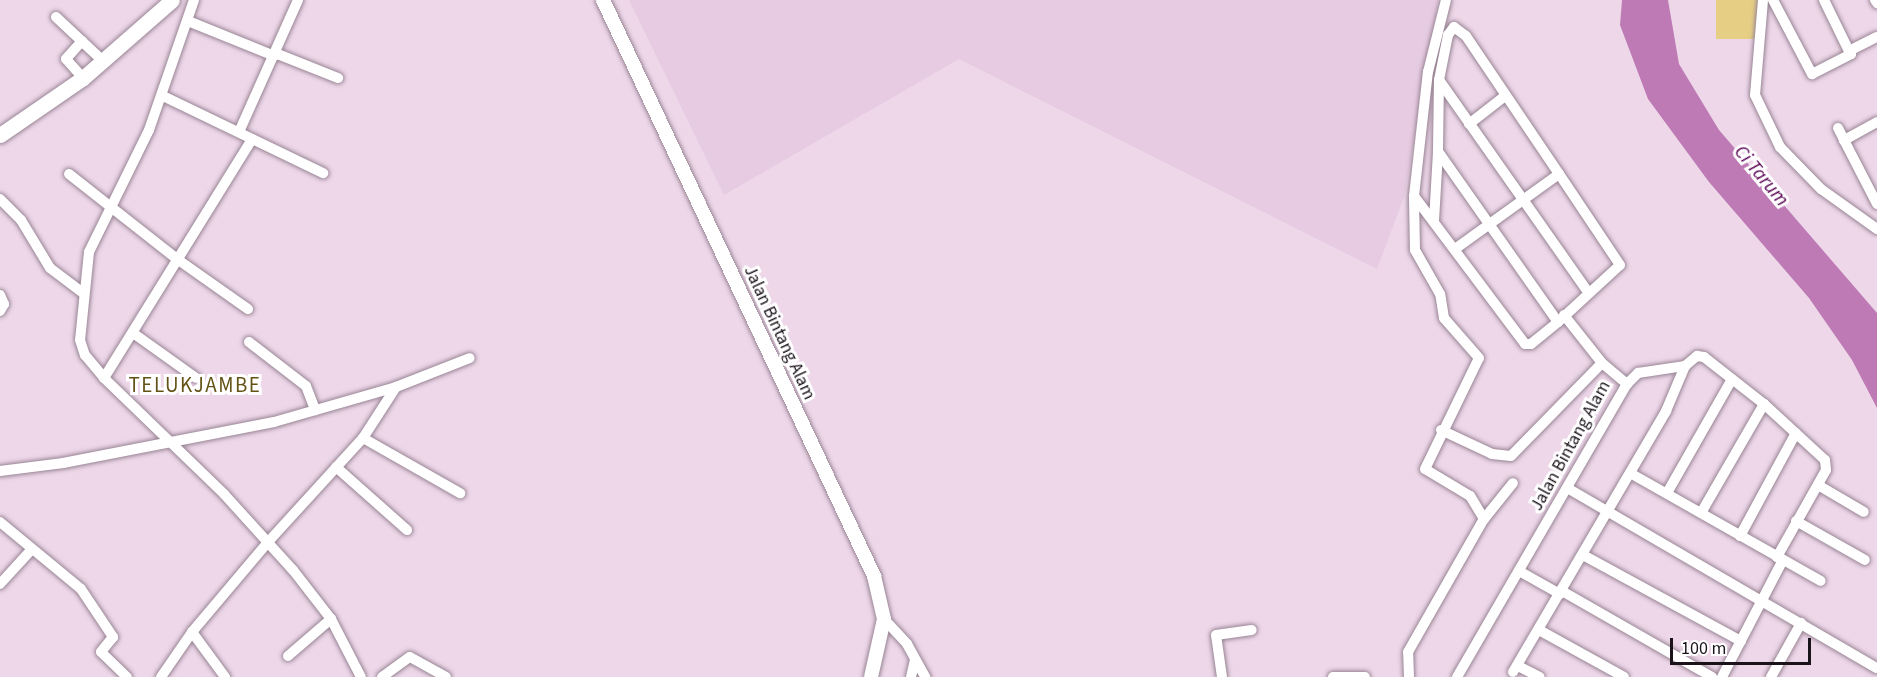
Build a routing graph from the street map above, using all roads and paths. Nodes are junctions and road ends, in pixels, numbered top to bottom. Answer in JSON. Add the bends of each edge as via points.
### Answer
{"nodes":[{"id":1,"x":172,"y":0,"type":"edge"},
{"id":2,"x":194,"y":0,"type":"edge"},
{"id":3,"x":298,"y":0,"type":"edge"},
{"id":4,"x":603,"y":0,"type":"edge"},
{"id":5,"x":1446,"y":0,"type":"edge"},
{"id":6,"x":1763,"y":0,"type":"edge"},
{"id":7,"x":1773,"y":0,"type":"edge"},
{"id":8,"x":1824,"y":0,"type":"edge"},
{"id":9,"x":56,"y":17,"type":"dead end"},
{"id":10,"x":188,"y":21,"type":"junction"},
{"id":11,"x":1877,"y":37,"type":"edge"},
{"id":12,"x":82,"y":41,"type":"junction"},
{"id":13,"x":1849,"y":51,"type":"junction"},
{"id":14,"x":275,"y":54,"type":"junction"},
{"id":15,"x":103,"y":62,"type":"junction"},
{"id":16,"x":83,"y":78,"type":"junction"},
{"id":17,"x":338,"y":78,"type":"dead end"},
{"id":18,"x":1439,"y":80,"type":"junction"},
{"id":19,"x":163,"y":96,"type":"junction"},
{"id":20,"x":1505,"y":96,"type":"junction"},
{"id":21,"x":1877,"y":123,"type":"edge"},
{"id":22,"x":1469,"y":124,"type":"junction"},
{"id":23,"x":1838,"y":128,"type":"dead end"},
{"id":24,"x":239,"y":132,"type":"junction"},
{"id":25,"x":0,"y":135,"type":"edge"},
{"id":26,"x":252,"y":139,"type":"junction"},
{"id":27,"x":1844,"y":140,"type":"junction"},
{"id":28,"x":1438,"y":151,"type":"junction"},
{"id":29,"x":323,"y":173,"type":"dead end"},
{"id":30,"x":69,"y":174,"type":"dead end"},
{"id":31,"x":1559,"y":174,"type":"junction"},
{"id":32,"x":1414,"y":196,"type":"junction"},
{"id":33,"x":1524,"y":198,"type":"junction"},
{"id":34,"x":0,"y":199,"type":"edge"},
{"id":35,"x":1877,"y":204,"type":"edge"},
{"id":36,"x":110,"y":206,"type":"junction"},
{"id":37,"x":1434,"y":221,"type":"junction"},
{"id":38,"x":1490,"y":224,"type":"junction"},
{"id":39,"x":1877,"y":229,"type":"edge"},
{"id":40,"x":1455,"y":249,"type":"junction"},
{"id":41,"x":177,"y":259,"type":"junction"},
{"id":42,"x":1588,"y":292,"type":"junction"},
{"id":43,"x":83,"y":293,"type":"junction"},
{"id":44,"x":0,"y":295,"type":"edge"},
{"id":45,"x":248,"y":309,"type":"dead end"},
{"id":46,"x":0,"y":311,"type":"edge"},
{"id":47,"x":1561,"y":319,"type":"junction"},
{"id":48,"x":133,"y":333,"type":"junction"},
{"id":49,"x":249,"y":342,"type":"dead end"},
{"id":50,"x":470,"y":357,"type":"dead end"},
{"id":51,"x":1602,"y":363,"type":"junction"},
{"id":52,"x":1685,"y":366,"type":"junction"},
{"id":53,"x":104,"y":378,"type":"junction"},
{"id":54,"x":196,"y":378,"type":"dead end"},
{"id":55,"x":1732,"y":379,"type":"junction"},
{"id":56,"x":1627,"y":384,"type":"junction"},
{"id":57,"x":396,"y":387,"type":"junction"},
{"id":58,"x":1764,"y":404,"type":"junction"},
{"id":59,"x":315,"y":410,"type":"junction"},
{"id":60,"x":1441,"y":430,"type":"junction"},
{"id":61,"x":1796,"y":433,"type":"junction"},
{"id":62,"x":363,"y":438,"type":"junction"},
{"id":63,"x":172,"y":442,"type":"junction"},
{"id":64,"x":336,"y":467,"type":"junction"},
{"id":65,"x":0,"y":471,"type":"edge"},
{"id":66,"x":1630,"y":473,"type":"junction"},
{"id":67,"x":1513,"y":483,"type":"dead end"},
{"id":68,"x":1818,"y":485,"type":"junction"},
{"id":69,"x":1569,"y":489,"type":"junction"},
{"id":70,"x":460,"y":493,"type":"dead end"},
{"id":71,"x":1668,"y":494,"type":"junction"},
{"id":72,"x":1607,"y":510,"type":"junction"},
{"id":73,"x":1864,"y":512,"type":"dead end"},
{"id":74,"x":1701,"y":513,"type":"junction"},
{"id":75,"x":1484,"y":519,"type":"junction"},
{"id":76,"x":1796,"y":521,"type":"junction"},
{"id":77,"x":0,"y":522,"type":"edge"},
{"id":78,"x":407,"y":530,"type":"dead end"},
{"id":79,"x":1740,"y":536,"type":"junction"},
{"id":80,"x":268,"y":542,"type":"junction"},
{"id":81,"x":32,"y":549,"type":"junction"},
{"id":82,"x":1583,"y":555,"type":"junction"},
{"id":83,"x":1780,"y":558,"type":"junction"},
{"id":84,"x":1865,"y":560,"type":"dead end"},
{"id":85,"x":1520,"y":571,"type":"junction"},
{"id":86,"x":1821,"y":581,"type":"dead end"},
{"id":87,"x":0,"y":584,"type":"edge"},
{"id":88,"x":1561,"y":593,"type":"junction"},
{"id":89,"x":1763,"y":600,"type":"junction"},
{"id":90,"x":331,"y":619,"type":"junction"},
{"id":91,"x":884,"y":619,"type":"junction"},
{"id":92,"x":1801,"y":623,"type":"junction"},
{"id":93,"x":1252,"y":630,"type":"dead end"},
{"id":94,"x":1539,"y":630,"type":"junction"},
{"id":95,"x":192,"y":632,"type":"junction"},
{"id":96,"x":1742,"y":641,"type":"junction"},
{"id":97,"x":288,"y":656,"type":"dead end"},
{"id":98,"x":915,"y":660,"type":"junction"},
{"id":99,"x":1877,"y":668,"type":"edge"},
{"id":100,"x":1459,"y":672,"type":"edge"},
{"id":101,"x":121,"y":675,"type":"edge"},
{"id":102,"x":161,"y":677,"type":"edge"},
{"id":103,"x":225,"y":677,"type":"edge"},
{"id":104,"x":361,"y":677,"type":"edge"},
{"id":105,"x":382,"y":677,"type":"edge"},
{"id":106,"x":446,"y":677,"type":"edge"},
{"id":107,"x":871,"y":677,"type":"edge"},
{"id":108,"x":911,"y":677,"type":"edge"},
{"id":109,"x":925,"y":677,"type":"edge"},
{"id":110,"x":1222,"y":677,"type":"edge"},
{"id":111,"x":1333,"y":677,"type":"edge"},
{"id":112,"x":1365,"y":677,"type":"edge"},
{"id":113,"x":1410,"y":677,"type":"edge"},
{"id":114,"x":1540,"y":677,"type":"edge"},
{"id":115,"x":1624,"y":677,"type":"edge"},
{"id":116,"x":1712,"y":677,"type":"edge"},
{"id":117,"x":1722,"y":677,"type":"edge"},
{"id":118,"x":1772,"y":677,"type":"edge"}],
"edges":[{"from":1,"to":15,"type":"main road"},
{"from":2,"to":10,"type":"street"},
{"from":3,"to":14,"type":"street"},
{"from":4,"to":91,"type":"street","name":"Jalan Bintang Alam","via":[[874,576]]},
{"from":5,"to":32,"type":"street","via":[[1428,72]]},
{"from":6,"to":39,"type":"street","via":[[1755,95],[1780,147],[1821,189]]},
{"from":7,"to":13,"type":"street","via":[[1812,74],[1851,54]]},
{"from":8,"to":13,"type":"street"},
{"from":9,"to":12,"type":"street"},
{"from":10,"to":14,"type":"street"},
{"from":10,"to":19,"type":"street"},
{"from":11,"to":13,"type":"street"},
{"from":12,"to":15,"type":"street"},
{"from":12,"to":16,"type":"street","via":[[66,59]]},
{"from":14,"to":17,"type":"street"},
{"from":14,"to":24,"type":"street"},
{"from":15,"to":16,"type":"main road"},
{"from":16,"to":25,"type":"main road"},
{"from":18,"to":20,"type":"street","via":[[1448,35],[1458,27]]},
{"from":18,"to":22,"type":"street"},
{"from":18,"to":28,"type":"street"},
{"from":19,"to":24,"type":"street"},
{"from":19,"to":36,"type":"street"},
{"from":20,"to":22,"type":"street"},
{"from":20,"to":31,"type":"street"},
{"from":21,"to":27,"type":"street"},
{"from":22,"to":33,"type":"street"},
{"from":23,"to":27,"type":"street"},
{"from":24,"to":26,"type":"street"},
{"from":26,"to":29,"type":"street"},
{"from":26,"to":41,"type":"street"},
{"from":27,"to":35,"type":"street"},
{"from":28,"to":37,"type":"street"},
{"from":28,"to":38,"type":"street"},
{"from":30,"to":36,"type":"street"},
{"from":31,"to":33,"type":"street"},
{"from":31,"to":42,"type":"street","via":[[1620,261],[1618,269]]},
{"from":32,"to":37,"type":"street"},
{"from":32,"to":60,"type":"street","via":[[1418,261],[1437,289],[1444,318],[1479,358]]},
{"from":33,"to":38,"type":"street"},
{"from":33,"to":42,"type":"street"},
{"from":34,"to":43,"type":"street","via":[[21,220],[50,268]]},
{"from":36,"to":41,"type":"street"},
{"from":36,"to":43,"type":"street","via":[[89,252]]},
{"from":37,"to":40,"type":"street"},
{"from":38,"to":40,"type":"street"},
{"from":38,"to":47,"type":"street"},
{"from":40,"to":47,"type":"street","via":[[1525,344],[1531,344]]},
{"from":41,"to":45,"type":"street"},
{"from":41,"to":48,"type":"street"},
{"from":42,"to":47,"type":"street"},
{"from":43,"to":53,"type":"street","via":[[80,340],[85,356]]},
{"from":44,"to":46,"type":"street","via":[[4,304]]},
{"from":47,"to":51,"type":"street"},
{"from":48,"to":53,"type":"street"},
{"from":48,"to":54,"type":"street"},
{"from":49,"to":59,"type":"street","via":[[306,386]]},
{"from":50,"to":57,"type":"street"},
{"from":51,"to":56,"type":"street"},
{"from":51,"to":60,"type":"street","via":[[1511,456],[1492,454]]},
{"from":52,"to":55,"type":"street","name":"Jalan Bintang Alam","via":[[1697,356],[1704,357]]},
{"from":52,"to":56,"type":"street","name":"Jalan Bintang Alam","via":[[1638,373]]},
{"from":52,"to":66,"type":"street","via":[[1666,411]]},
{"from":53,"to":63,"type":"street"},
{"from":55,"to":58,"type":"street","name":"Jalan Bintang Alam"},
{"from":55,"to":71,"type":"street"},
{"from":56,"to":69,"type":"street","name":"Jalan Bintang Alam"},
{"from":57,"to":59,"type":"street"},
{"from":57,"to":62,"type":"street"},
{"from":58,"to":61,"type":"street","name":"Jalan Bintang Alam"},
{"from":58,"to":74,"type":"street"},
{"from":59,"to":63,"type":"street"},
{"from":60,"to":75,"type":"street","via":[[1425,469],[1470,496]]},
{"from":61,"to":68,"type":"street","name":"Jalan Bintang Alam","via":[[1827,465]]},
{"from":61,"to":79,"type":"street"},
{"from":62,"to":64,"type":"street"},
{"from":62,"to":70,"type":"street"},
{"from":63,"to":65,"type":"street"},
{"from":63,"to":80,"type":"street"},
{"from":64,"to":78,"type":"street"},
{"from":64,"to":80,"type":"street"},
{"from":66,"to":71,"type":"street"},
{"from":66,"to":72,"type":"street"},
{"from":67,"to":75,"type":"street"},
{"from":68,"to":73,"type":"street"},
{"from":68,"to":76,"type":"street","name":"Jalan Bintang Alam"},
{"from":69,"to":72,"type":"street"},
{"from":69,"to":85,"type":"street","name":"Jalan Bintang Alam"},
{"from":71,"to":74,"type":"street"},
{"from":72,"to":82,"type":"street"},
{"from":72,"to":89,"type":"street"},
{"from":74,"to":79,"type":"street"},
{"from":75,"to":113,"type":"street","via":[[1407,657]]},
{"from":76,"to":83,"type":"street","name":"Jalan Bintang Alam"},
{"from":76,"to":84,"type":"street"},
{"from":77,"to":81,"type":"street"},
{"from":79,"to":83,"type":"street"},
{"from":80,"to":90,"type":"street"},
{"from":80,"to":95,"type":"street"},
{"from":81,"to":87,"type":"street"},
{"from":81,"to":101,"type":"street","via":[[81,589],[112,637],[101,652]]},
{"from":82,"to":88,"type":"street"},
{"from":82,"to":96,"type":"street"},
{"from":83,"to":86,"type":"street"},
{"from":83,"to":89,"type":"street","name":"Jalan Bintang Alam"},
{"from":85,"to":88,"type":"street"},
{"from":85,"to":100,"type":"street","name":"Jalan Bintang Alam"},
{"from":88,"to":94,"type":"street"},
{"from":88,"to":116,"type":"street"},
{"from":89,"to":92,"type":"street"},
{"from":89,"to":96,"type":"street","name":"Jalan Bintang Alam"},
{"from":90,"to":97,"type":"street"},
{"from":90,"to":104,"type":"street"},
{"from":91,"to":98,"type":"street","name":"Jalan Bintang Alam","via":[[898,632]]},
{"from":91,"to":107,"type":"street"},
{"from":92,"to":99,"type":"street"},
{"from":92,"to":118,"type":"street"},
{"from":93,"to":110,"type":"street","via":[[1216,635]]},
{"from":94,"to":114,"type":"street","via":[[1516,669]]},
{"from":94,"to":115,"type":"street"},
{"from":95,"to":102,"type":"street"},
{"from":95,"to":103,"type":"street"},
{"from":96,"to":117,"type":"street","name":"Jalan Bintang Alam"},
{"from":98,"to":108,"type":"street"},
{"from":98,"to":109,"type":"street","name":"Jalan Bintang Alam"},
{"from":105,"to":106,"type":"street","via":[[410,657]]},
{"from":111,"to":112,"type":"street"}]}
